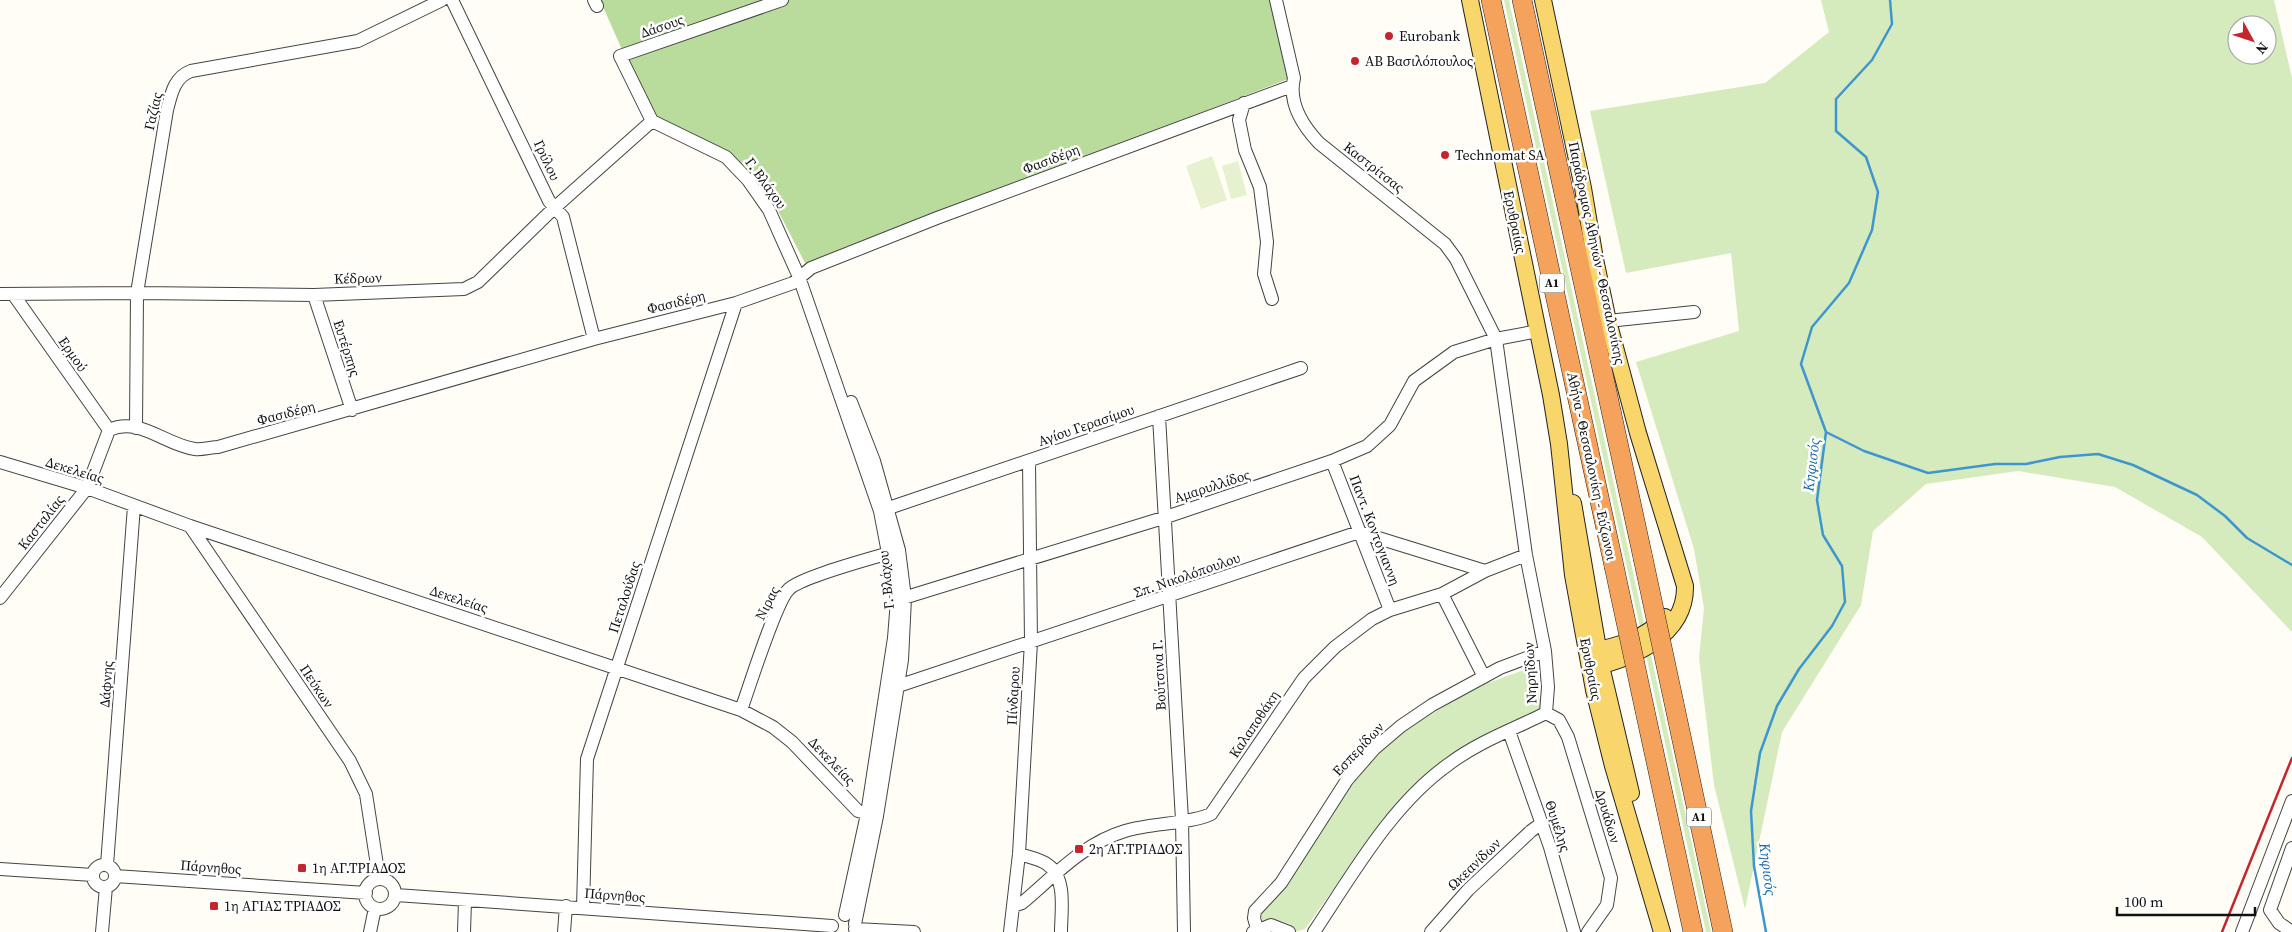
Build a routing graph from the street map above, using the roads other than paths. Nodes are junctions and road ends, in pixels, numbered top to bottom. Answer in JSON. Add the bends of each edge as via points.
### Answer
{"nodes":[{"id":1,"x":442,"y":0,"type":"edge"},
{"id":2,"x":452,"y":0,"type":"edge"},
{"id":3,"x":782,"y":0,"type":"edge"},
{"id":4,"x":1276,"y":0,"type":"edge"},
{"id":5,"x":1470,"y":0,"type":"edge"},
{"id":6,"x":1491,"y":0,"type":"edge"},
{"id":7,"x":1522,"y":0,"type":"edge"},
{"id":8,"x":1543,"y":0,"type":"edge"},
{"id":9,"x":1292,"y":86,"type":"junction"},
{"id":10,"x":1244,"y":103,"type":"junction"},
{"id":11,"x":652,"y":121,"type":"junction"},
{"id":12,"x":555,"y":208,"type":"junction"},
{"id":13,"x":799,"y":277,"type":"junction"},
{"id":14,"x":137,"y":293,"type":"junction"},
{"id":15,"x":0,"y":294,"type":"edge"},
{"id":16,"x":14,"y":294,"type":"junction"},
{"id":17,"x":314,"y":295,"type":"junction"},
{"id":18,"x":1272,"y":299,"type":"dead end"},
{"id":19,"x":736,"y":303,"type":"junction"},
{"id":20,"x":1694,"y":312,"type":"dead end"},
{"id":21,"x":1608,"y":321,"type":"junction"},
{"id":22,"x":1538,"y":331,"type":"junction"},
{"id":23,"x":594,"y":339,"type":"junction"},
{"id":24,"x":1496,"y":339,"type":"junction"},
{"id":25,"x":1301,"y":368,"type":"dead end"},
{"id":26,"x":352,"y":410,"type":"junction"},
{"id":27,"x":1159,"y":416,"type":"junction"},
{"id":28,"x":136,"y":428,"type":"junction"},
{"id":29,"x":109,"y":430,"type":"junction"},
{"id":30,"x":1029,"y":461,"type":"junction"},
{"id":31,"x":1332,"y":461,"type":"junction"},
{"id":32,"x":0,"y":462,"type":"edge"},
{"id":33,"x":87,"y":488,"type":"junction"},
{"id":34,"x":134,"y":506,"type":"junction"},
{"id":35,"x":884,"y":510,"type":"junction"},
{"id":36,"x":1163,"y":518,"type":"junction"},
{"id":37,"x":190,"y":526,"type":"junction"},
{"id":38,"x":1359,"y":532,"type":"junction"},
{"id":39,"x":894,"y":552,"type":"junction"},
{"id":40,"x":1526,"y":555,"type":"junction"},
{"id":41,"x":1030,"y":560,"type":"junction"},
{"id":42,"x":1485,"y":571,"type":"junction"},
{"id":43,"x":1442,"y":594,"type":"junction"},
{"id":44,"x":1170,"y":596,"type":"junction"},
{"id":45,"x":0,"y":598,"type":"edge"},
{"id":46,"x":901,"y":599,"type":"junction"},
{"id":47,"x":1390,"y":610,"type":"junction"},
{"id":48,"x":1031,"y":642,"type":"junction"},
{"id":49,"x":1545,"y":651,"type":"junction"},
{"id":50,"x":1594,"y":659,"type":"junction"},
{"id":51,"x":616,"y":667,"type":"junction"},
{"id":52,"x":1484,"y":676,"type":"junction"},
{"id":53,"x":898,"y":686,"type":"junction"},
{"id":54,"x":741,"y":710,"type":"junction"},
{"id":55,"x":1546,"y":713,"type":"junction"},
{"id":56,"x":1509,"y":731,"type":"junction"},
{"id":57,"x":2292,"y":801,"type":"edge"},
{"id":58,"x":872,"y":815,"type":"junction"},
{"id":59,"x":1182,"y":820,"type":"junction"},
{"id":60,"x":1542,"y":823,"type":"junction"},
{"id":61,"x":2292,"y":848,"type":"edge"},
{"id":62,"x":1019,"y":854,"type":"junction"},
{"id":63,"x":107,"y":865,"type":"junction"},
{"id":64,"x":0,"y":869,"type":"edge"},
{"id":65,"x":1056,"y":873,"type":"junction"},
{"id":66,"x":93,"y":875,"type":"junction"},
{"id":67,"x":115,"y":876,"type":"junction"},
{"id":68,"x":379,"y":878,"type":"junction"},
{"id":69,"x":106,"y":887,"type":"junction"},
{"id":70,"x":366,"y":893,"type":"junction"},
{"id":71,"x":396,"y":895,"type":"junction"},
{"id":72,"x":465,"y":901,"type":"junction"},
{"id":73,"x":566,"y":906,"type":"junction"},
{"id":74,"x":1013,"y":906,"type":"junction"},
{"id":75,"x":375,"y":908,"type":"junction"},
{"id":76,"x":583,"y":908,"type":"junction"},
{"id":77,"x":845,"y":915,"type":"junction"},
{"id":78,"x":854,"y":928,"type":"edge"},
{"id":79,"x":832,"y":929,"type":"edge"},
{"id":80,"x":1255,"y":931,"type":"edge"},
{"id":81,"x":102,"y":932,"type":"edge"},
{"id":82,"x":370,"y":932,"type":"edge"},
{"id":83,"x":464,"y":932,"type":"edge"},
{"id":84,"x":564,"y":932,"type":"edge"},
{"id":85,"x":914,"y":932,"type":"edge"},
{"id":86,"x":1010,"y":932,"type":"edge"},
{"id":87,"x":1061,"y":932,"type":"edge"},
{"id":88,"x":1184,"y":932,"type":"edge"},
{"id":89,"x":1289,"y":932,"type":"edge"},
{"id":90,"x":1314,"y":932,"type":"edge"},
{"id":91,"x":1432,"y":932,"type":"edge"},
{"id":92,"x":1574,"y":932,"type":"edge"},
{"id":93,"x":1588,"y":932,"type":"edge"},
{"id":94,"x":1662,"y":932,"type":"edge"},
{"id":95,"x":1693,"y":932,"type":"edge"},
{"id":96,"x":1723,"y":932,"type":"edge"},
{"id":97,"x":2242,"y":932,"type":"edge"},
{"id":98,"x":2292,"y":932,"type":"edge"}],
"edges":[{"from":1,"to":14,"type":"street","name":"Γαζίας","via":[[358,42],[191,71],[180,78],[167,110]]},
{"from":2,"to":12,"type":"street","name":"Γρύλου"},
{"from":3,"to":11,"type":"street","name":"Δάσους","via":[[620,56]]},
{"from":4,"to":9,"type":"street","name":"Καστρίτσας","via":[[1294,78]]},
{"from":5,"to":22,"type":"main road","name":"Ερυθραίας"},
{"from":6,"to":95,"type":"highway","name":"Αθήνα - Θεσσαλονίκη - Εύζωνοι","number":"Α1","bridge":true},
{"from":7,"to":96,"type":"highway","number":"Α1","bridge":true},
{"from":8,"to":21,"type":"main road","name":"Παράδρομος Αθηνών - Θεσσαλονίκης","via":[[1584,188]]},
{"from":9,"to":10,"type":"street","name":"Φασιδέρη"},
{"from":9,"to":24,"type":"street","name":"Καστρίτσας","via":[[1296,112],[1310,133],[1452,251]]},
{"from":10,"to":13,"type":"street","name":"Φασιδέρη","via":[[937,218],[811,268]]},
{"from":10,"to":18,"type":"street","via":[[1239,120],[1245,150],[1260,187],[1267,242],[1264,274]]},
{"from":11,"to":12,"type":"street","name":"Κέδρων"},
{"from":11,"to":13,"type":"street","name":"Γ. Βλάχου","via":[[737,166],[768,210]]},
{"from":12,"to":17,"type":"street","name":"Κέδρων","via":[[468,288]]},
{"from":12,"to":23,"type":"street","name":"Γρύλου","via":[[566,225]]},
{"from":13,"to":19,"type":"street","name":"Φασιδέρη","via":[[793,283]]},
{"from":13,"to":35,"type":"street","name":"Γ. Βλάχου","via":[[812,301],[874,461]]},
{"from":14,"to":16,"type":"street","name":"Κέδρων"},
{"from":14,"to":17,"type":"street","name":"Κέδρων"},
{"from":14,"to":28,"type":"street","name":"Γαζίας"},
{"from":15,"to":16,"type":"street","name":"Κέδρων"},
{"from":16,"to":29,"type":"street","name":"Ερμού"},
{"from":17,"to":26,"type":"street","name":"Ευτέρπης"},
{"from":19,"to":23,"type":"street","name":"Φασιδέρη"},
{"from":19,"to":51,"type":"street","name":"Πεταλούδας"},
{"from":20,"to":21,"type":"street"},
{"from":21,"to":50,"type":"main road","name":"Παράδρομος Αθηνών - Θεσσαλονίκης","via":[[1667,533],[1676,587],[1672,608],[1662,621],[1634,640]]},
{"from":22,"to":24,"type":"street","name":"Αμαρυλλίδος"},
{"from":22,"to":50,"type":"main road","name":"Ερυθραίας","via":[[1579,529]]},
{"from":23,"to":26,"type":"street","name":"Φασιδέρη"},
{"from":24,"to":31,"type":"street","name":"Αμαρυλλίδος","via":[[1454,352],[1414,381],[1390,425],[1367,446]]},
{"from":24,"to":40,"type":"street","name":"Νηρηϊδων"},
{"from":25,"to":27,"type":"street","name":"Αγίου Γερασίμου"},
{"from":26,"to":28,"type":"street","name":"Φασιδέρη","via":[[218,447],[194,449]]},
{"from":27,"to":30,"type":"street","name":"Αγίου Γερασίμου"},
{"from":27,"to":36,"type":"street","name":"Βούτσινα Γ."},
{"from":28,"to":29,"type":"street","name":"Φασιδέρη","via":[[123,425]]},
{"from":29,"to":33,"type":"street"},
{"from":30,"to":35,"type":"street","name":"Αγίου Γερασίμου"},
{"from":30,"to":41,"type":"street","name":"Πίνδαρου"},
{"from":31,"to":36,"type":"street","name":"Αμαρυλλίδος"},
{"from":31,"to":38,"type":"street","name":"Παντ. Κοντογιαννη"},
{"from":32,"to":33,"type":"street","name":"Δεκελείας"},
{"from":33,"to":34,"type":"street","name":"Δεκελείας"},
{"from":33,"to":45,"type":"street","name":"Κασταλίας"},
{"from":34,"to":37,"type":"street","name":"Δεκελείας"},
{"from":34,"to":63,"type":"street","name":"Δάφνης"},
{"from":35,"to":39,"type":"street","name":"Γ. Βλάχου"},
{"from":36,"to":41,"type":"street","name":"Αμαρυλλίδος"},
{"from":36,"to":44,"type":"street","name":"Βούτσινα Γ."},
{"from":37,"to":51,"type":"street","name":"Δεκελείας"},
{"from":37,"to":68,"type":"street","name":"Πεύκων","via":[[350,761],[366,794]]},
{"from":38,"to":42,"type":"street"},
{"from":38,"to":44,"type":"street","name":"Σπ. Νικολόπουλου"},
{"from":38,"to":47,"type":"street","name":"Παντ. Κοντογιαννη"},
{"from":39,"to":46,"type":"street","name":"Γ. Βλάχου"},
{"from":39,"to":54,"type":"street","name":"Νιρας","via":[[803,581],[788,590],[778,607]]},
{"from":40,"to":42,"type":"street","name":"Καλαποθάκη"},
{"from":40,"to":49,"type":"street","name":"Νηρηϊδων"},
{"from":41,"to":46,"type":"street","name":"Αμαρυλλίδος"},
{"from":41,"to":48,"type":"street","name":"Πίνδαρου"},
{"from":42,"to":43,"type":"street","name":"Καλαποθάκη"},
{"from":43,"to":47,"type":"street","name":"Καλαποθάκη"},
{"from":43,"to":52,"type":"street"},
{"from":44,"to":48,"type":"street","name":"Σπ. Νικολόπουλου"},
{"from":44,"to":59,"type":"street","name":"Βούτσινα Γ."},
{"from":46,"to":53,"type":"street","name":"Γ. Βλάχου","via":[[902,660]]},
{"from":46,"to":58,"type":"street","name":"Γ. Βλάχου"},
{"from":47,"to":59,"type":"street","name":"Καλαποθάκη","via":[[1350,635],[1304,678],[1211,814]]},
{"from":48,"to":53,"type":"street","name":"Σπ. Νικολόπουλου"},
{"from":48,"to":62,"type":"street","name":"Πίνδαρου"},
{"from":49,"to":52,"type":"street","name":"Εσπερίδων"},
{"from":49,"to":55,"type":"street","name":"Νηρηϊδων"},
{"from":50,"to":94,"type":"main road","name":"Ερυθραίας","via":[[1613,766]]},
{"from":51,"to":54,"type":"street","name":"Δεκελείας"},
{"from":51,"to":76,"type":"street","name":"Πεταλούδας","via":[[587,759]]},
{"from":52,"to":80,"type":"street","name":"Εσπερίδων","via":[[1416,715],[1374,749],[1353,773],[1281,883],[1256,911]]},
{"from":53,"to":58,"type":"street","name":"Γ. Βλάχου"},
{"from":54,"to":58,"type":"street","name":"Δεκελείας","via":[[773,727],[792,742],[855,808]]},
{"from":55,"to":56,"type":"street","name":"Νηρηϊδων"},
{"from":55,"to":93,"type":"street","name":"Δρυάδων","via":[[1560,720],[1568,737],[1611,878],[1607,905]]},
{"from":56,"to":60,"type":"street","name":"Θυμέλης"},
{"from":56,"to":90,"type":"street","name":"Νηρηϊδων","via":[[1450,762],[1410,798],[1390,821]]},
{"from":57,"to":97,"type":"street"},
{"from":58,"to":77,"type":"street","name":"Γ. Βλάχου"},
{"from":58,"to":78,"type":"street","name":"Γ. Βλάχου"},
{"from":59,"to":65,"type":"street","name":"Καλαποθάκη","via":[[1115,834]]},
{"from":59,"to":88,"type":"street","name":"Βούτσινα Γ."},
{"from":60,"to":91,"type":"street","name":"Ωκεανίδων","via":[[1468,890]]},
{"from":60,"to":92,"type":"street","name":"Θυμέλης"},
{"from":61,"to":98,"type":"street","via":[[2270,910]]},
{"from":62,"to":65,"type":"street","via":[[1046,863]]},
{"from":62,"to":74,"type":"street","name":"Πίνδαρου"},
{"from":63,"to":66,"type":"street","via":[[97,867]]},
{"from":63,"to":67,"type":"street"},
{"from":64,"to":66,"type":"street"},
{"from":65,"to":74,"type":"street","name":"Καλαποθάκη","via":[[1022,903]]},
{"from":65,"to":87,"type":"street","via":[[1060,890]]},
{"from":66,"to":69,"type":"street","via":[[95,883]]},
{"from":67,"to":69,"type":"street"},
{"from":67,"to":70,"type":"street","name":"Πάρνηθος"},
{"from":68,"to":70,"type":"street","via":[[370,882]]},
{"from":68,"to":71,"type":"street","via":[[392,884]]},
{"from":69,"to":81,"type":"street"},
{"from":70,"to":75,"type":"street","via":[[367,902]]},
{"from":71,"to":72,"type":"street","name":"Πάρνηθος"},
{"from":71,"to":75,"type":"street","via":[[389,907]]},
{"from":72,"to":73,"type":"street","name":"Πάρνηθος"},
{"from":72,"to":83,"type":"street"},
{"from":73,"to":76,"type":"street","name":"Πάρνηθος"},
{"from":73,"to":84,"type":"street"},
{"from":74,"to":86,"type":"street","name":"Πίνδαρου"},
{"from":75,"to":82,"type":"street"},
{"from":76,"to":79,"type":"street","name":"Πάρνηθος"},
{"from":77,"to":78,"type":"street","via":[[852,918]]},
{"from":77,"to":79,"type":"street","via":[[836,917]]},
{"from":78,"to":85,"type":"street"},
{"from":80,"to":89,"type":"street","via":[[1265,926],[1276,926]]}]}
